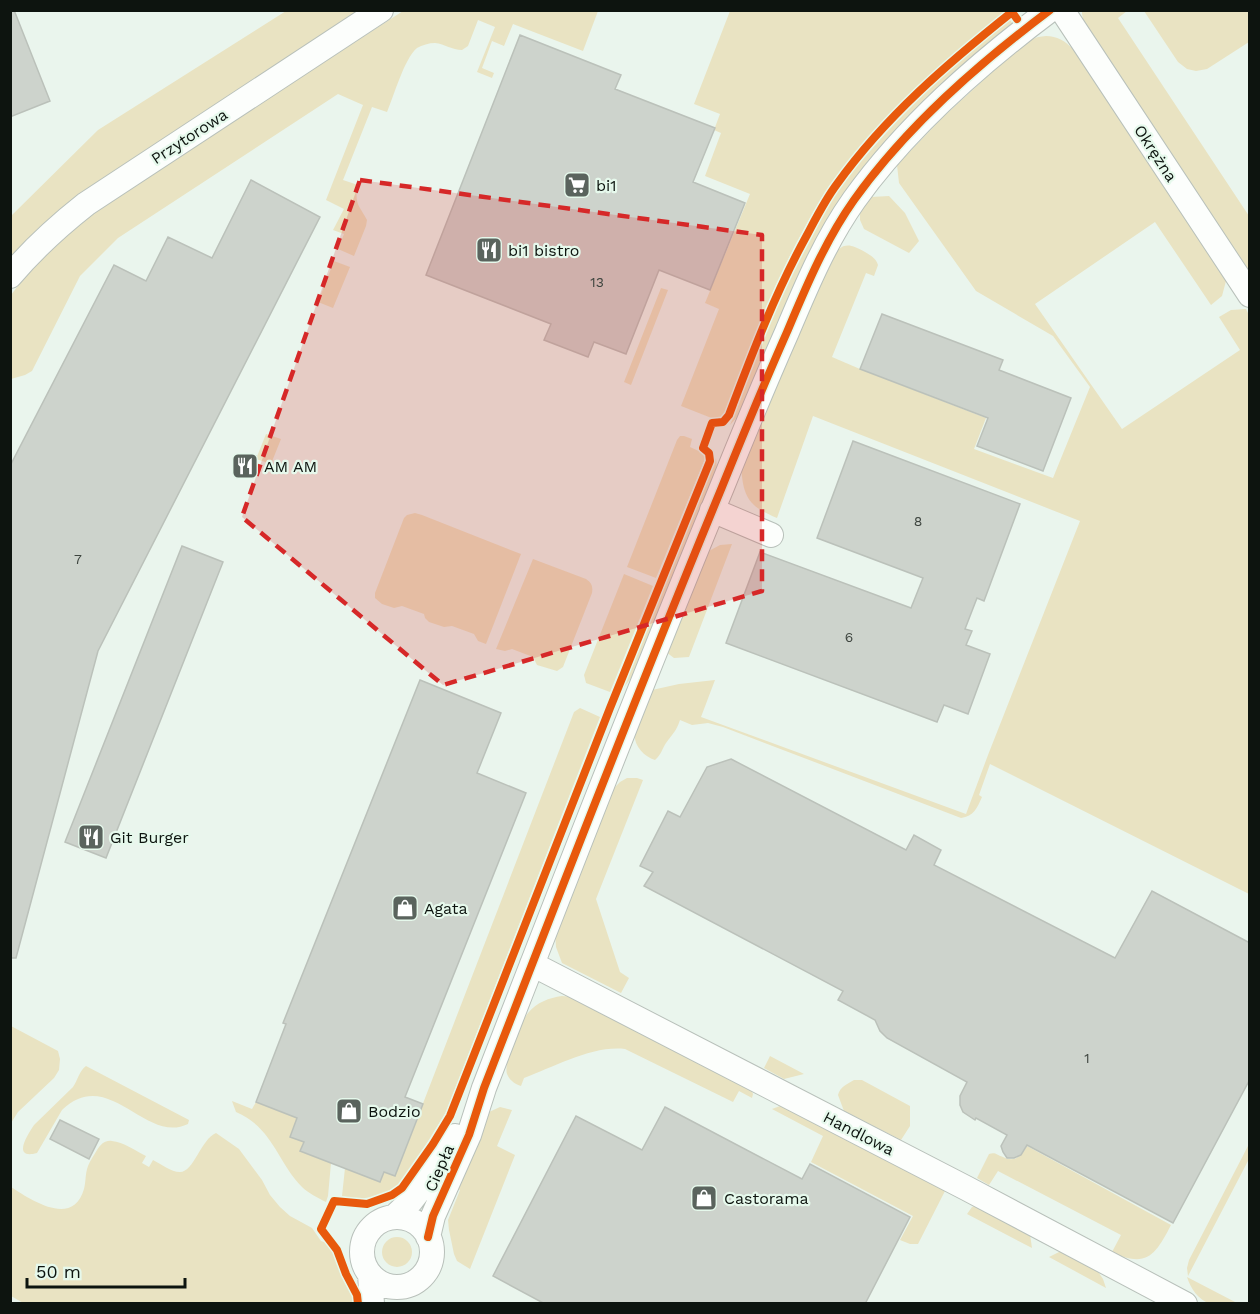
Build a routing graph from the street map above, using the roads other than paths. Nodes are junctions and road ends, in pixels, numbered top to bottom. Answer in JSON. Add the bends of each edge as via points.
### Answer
{"nodes":[{"id":1,"x":381,"y":10,"type":"edge"},
{"id":2,"x":1050,"y":10,"type":"edge"},
{"id":3,"x":1062,"y":10,"type":"edge"},
{"id":4,"x":10,"y":276,"type":"edge"},
{"id":5,"x":1250,"y":295,"type":"edge"},
{"id":6,"x":712,"y":510,"type":"junction"},
{"id":7,"x":771,"y":536,"type":"dead end"},
{"id":8,"x":532,"y":964,"type":"junction"},
{"id":9,"x":484,"y":1088,"type":"junction"},
{"id":10,"x":394,"y":1217,"type":"junction"},
{"id":11,"x":428,"y":1237,"type":"junction"},
{"id":12,"x":370,"y":1274,"type":"junction"},
{"id":13,"x":405,"y":1294,"type":"edge"},
{"id":14,"x":372,"y":1304,"type":"edge"},
{"id":15,"x":1185,"y":1304,"type":"edge"}],
"edges":[{"from":1,"to":4,"type":"street","name":"Przytorowa","via":[[86,204],[47,236]]},
{"from":2,"to":6,"type":"street","name":"Ciepła","via":[[936,107],[854,200],[813,272]]},
{"from":3,"to":5,"type":"street","name":"Okrężna"},
{"from":6,"to":7,"type":"street"},
{"from":6,"to":8,"type":"street","name":"Ciepła"},
{"from":8,"to":9,"type":"street","name":"Ciepła"},
{"from":8,"to":15,"type":"street","name":"Handlowa"},
{"from":9,"to":10,"type":"street","name":"Ciepła","via":[[428,1179]]},
{"from":9,"to":11,"type":"street","name":"Ciepła"},
{"from":10,"to":11,"type":"street","via":[[414,1222]]},
{"from":10,"to":12,"type":"street","name":"Ciepła","via":[[383,1220],[367,1234],[362,1255]]},
{"from":11,"to":13,"type":"street","name":"Ciepła","via":[[428,1268]]},
{"from":12,"to":13,"type":"street","name":"Ciepła","via":[[388,1286],[399,1287]]},
{"from":12,"to":14,"type":"street","name":"Ciepła"}]}
